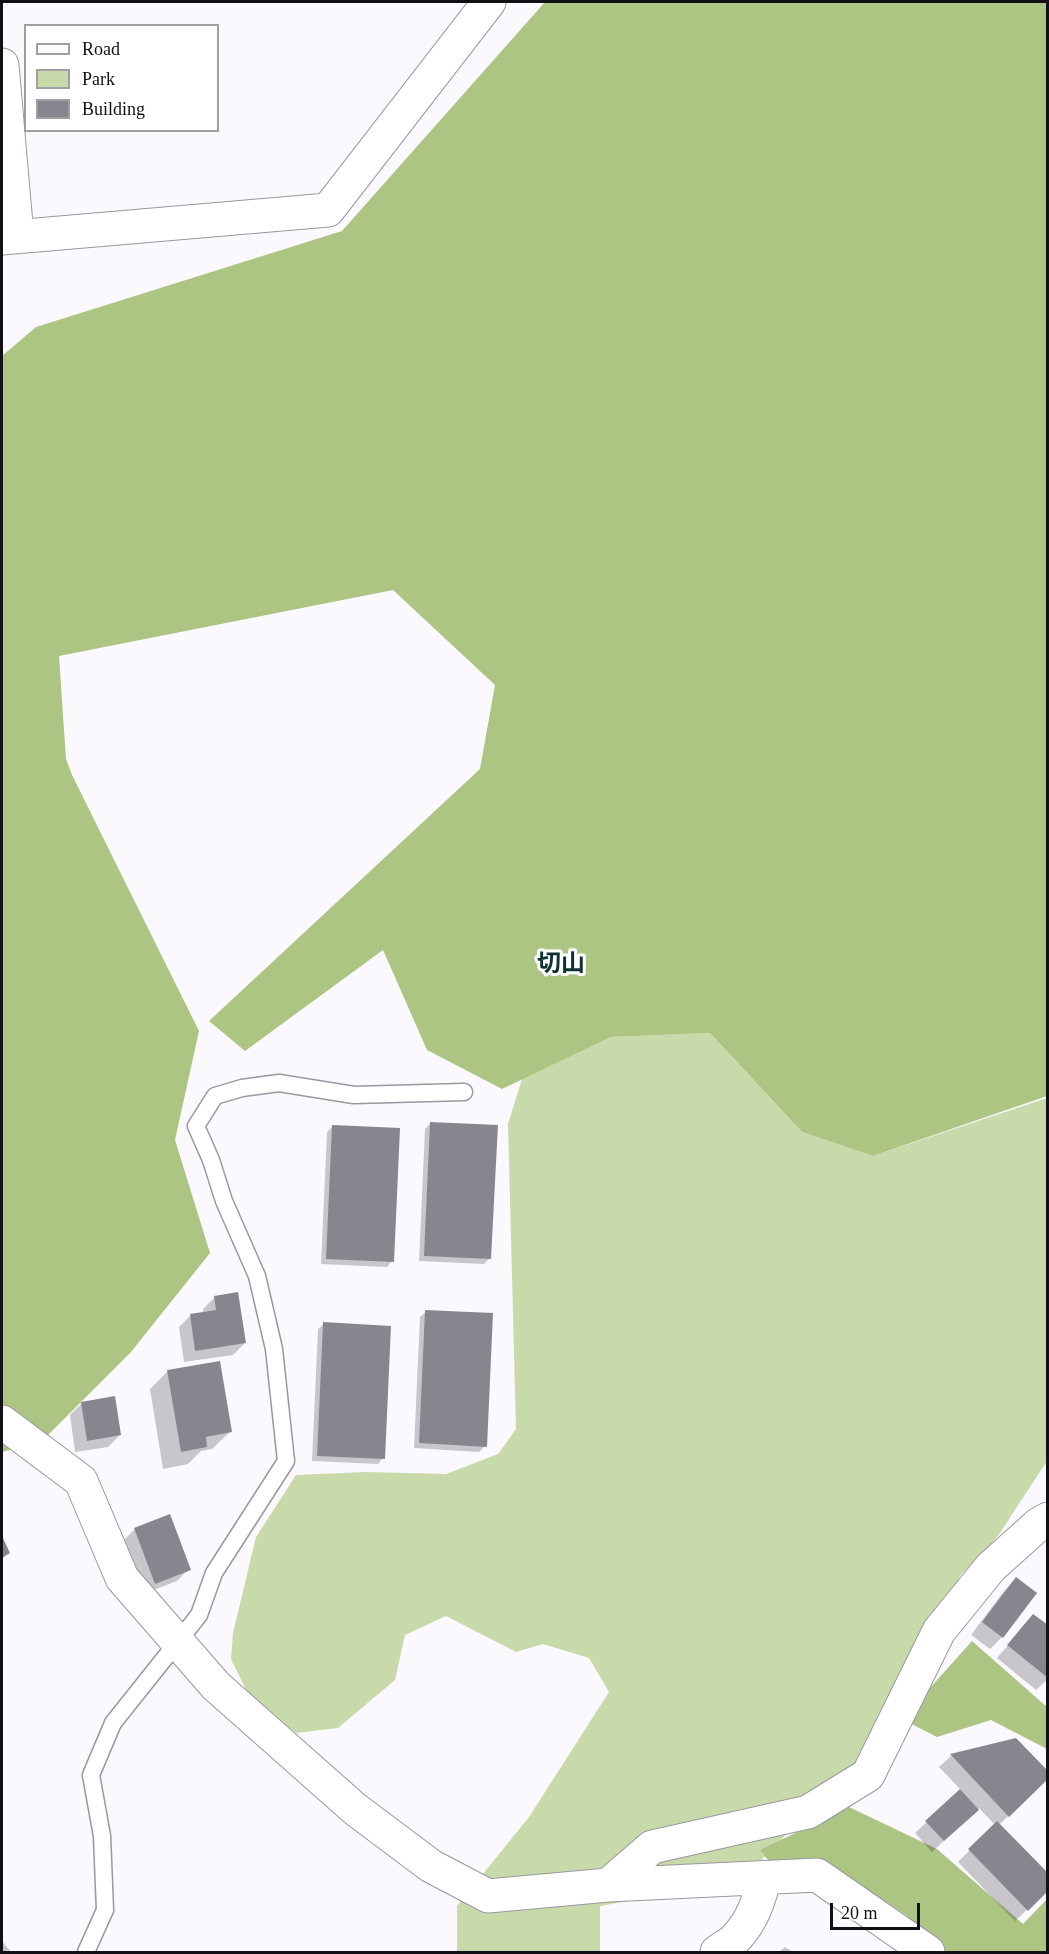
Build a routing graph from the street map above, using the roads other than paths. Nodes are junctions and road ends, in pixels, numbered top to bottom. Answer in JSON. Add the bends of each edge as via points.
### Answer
{"nodes":[{"id":1,"x":489,"y":2,"type":"edge"},
{"id":2,"x":2,"y":65,"type":"edge"},
{"id":3,"x":9,"y":237,"type":"edge"},
{"id":4,"x":464,"y":1092,"type":"dead end"},
{"id":5,"x":2,"y":1422,"type":"edge"},
{"id":6,"x":1047,"y":1519,"type":"edge"},
{"id":7,"x":178,"y":1643,"type":"junction"},
{"id":8,"x":764,"y":1879,"type":"junction"},
{"id":9,"x":608,"y":1884,"type":"junction"},
{"id":10,"x":86,"y":1953,"type":"edge"},
{"id":11,"x":717,"y":1953,"type":"edge"},
{"id":12,"x":928,"y":1953,"type":"edge"}],
"edges":[{"from":1,"to":3,"type":"street","via":[[328,210]]},
{"from":2,"to":3,"type":"street"},
{"from":4,"to":7,"type":"lane","via":[[354,1095],[279,1083],[215,1096],[196,1126],[257,1276],[274,1349],[286,1461],[214,1574],[199,1615]]},
{"from":5,"to":7,"type":"street","via":[[81,1481],[122,1578]]},
{"from":6,"to":9,"type":"street","via":[[991,1568],[939,1631],[868,1775],[808,1812],[652,1847]]},
{"from":7,"to":9,"type":"street","via":[[216,1686],[355,1809],[431,1866],[488,1896]]},
{"from":7,"to":10,"type":"lane","via":[[113,1723],[91,1775],[102,1836],[105,1910]]},
{"from":8,"to":9,"type":"street"},
{"from":8,"to":11,"type":"street","via":[[752,1916],[735,1939]]},
{"from":8,"to":12,"type":"street","via":[[817,1875]]}]}
